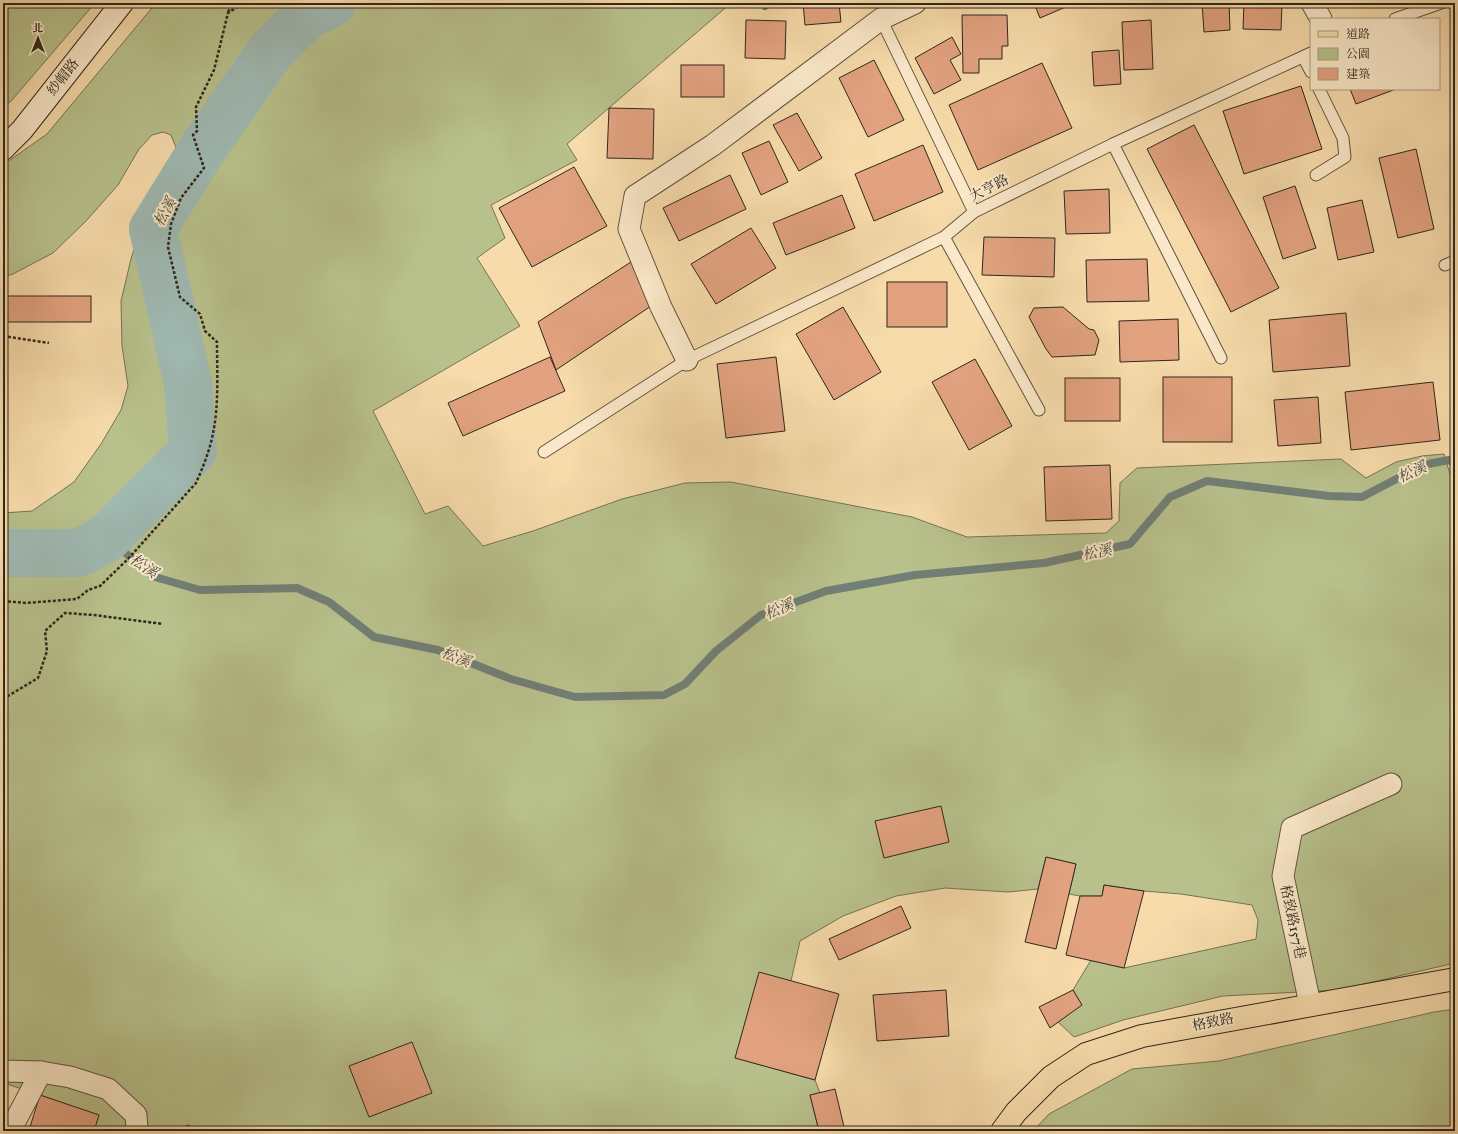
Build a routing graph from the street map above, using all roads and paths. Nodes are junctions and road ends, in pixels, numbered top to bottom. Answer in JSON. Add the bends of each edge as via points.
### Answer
{"nodes":[{"id":1,"x":122,"y":3,"type":"edge"},
{"id":2,"x":233,"y":3,"type":"edge"},
{"id":3,"x":243,"y":3,"type":"edge"},
{"id":4,"x":915,"y":3,"type":"edge"},
{"id":5,"x":1312,"y":3,"type":"edge"},
{"id":6,"x":1441,"y":3,"type":"edge"},
{"id":7,"x":228,"y":13,"type":"junction"},
{"id":8,"x":1320,"y":18,"type":"edge"},
{"id":9,"x":1398,"y":18,"type":"edge"},
{"id":10,"x":881,"y":19,"type":"junction"},
{"id":11,"x":1307,"y":55,"type":"edge"},
{"id":12,"x":1310,"y":68,"type":"edge"},
{"id":13,"x":1319,"y":90,"type":"edge"},
{"id":14,"x":1113,"y":144,"type":"junction"},
{"id":15,"x":3,"y":149,"type":"edge"},
{"id":16,"x":1316,"y":175,"type":"dead end"},
{"id":17,"x":974,"y":212,"type":"junction"},
{"id":18,"x":944,"y":237,"type":"junction"},
{"id":19,"x":3,"y":336,"type":"edge"},
{"id":20,"x":49,"y":343,"type":"dead end"},
{"id":21,"x":1221,"y":358,"type":"dead end"},
{"id":22,"x":687,"y":360,"type":"junction"},
{"id":23,"x":1040,"y":410,"type":"dead end"},
{"id":24,"x":544,"y":452,"type":"dead end"},
{"id":25,"x":3,"y":601,"type":"edge"},
{"id":26,"x":163,"y":624,"type":"dead end"},
{"id":27,"x":3,"y":699,"type":"edge"},
{"id":28,"x":1391,"y":784,"type":"dead end"},
{"id":29,"x":1455,"y":979,"type":"edge"},
{"id":30,"x":1310,"y":1004,"type":"junction"},
{"id":31,"x":3,"y":1071,"type":"edge"},
{"id":32,"x":41,"y":1072,"type":"junction"},
{"id":33,"x":10,"y":1131,"type":"edge"},
{"id":34,"x":137,"y":1131,"type":"edge"},
{"id":35,"x":1002,"y":1131,"type":"edge"}],
"edges":[{"from":1,"to":15,"type":"street","name":"紗帽路","via":[[22,130]]},
{"from":2,"to":7,"type":"path"},
{"from":3,"to":7,"type":"path"},
{"from":4,"to":10,"type":"street"},
{"from":5,"to":8,"type":"street"},
{"from":6,"to":9,"type":"lane"},
{"from":7,"to":25,"type":"path","via":[[214,70],[196,107],[197,131],[193,135],[204,168],[181,198],[171,224],[168,247],[180,297],[200,314],[205,331],[217,342],[214,432],[203,468],[196,483],[128,559],[100,586],[88,590],[77,599],[26,603]]},
{"from":10,"to":17,"type":"lane"},
{"from":10,"to":22,"type":"street","via":[[713,145],[635,196],[629,229]]},
{"from":11,"to":12,"type":"lane"},
{"from":11,"to":14,"type":"lane","name":"大亨路"},
{"from":13,"to":16,"type":"lane","via":[[1343,138],[1345,157]]},
{"from":14,"to":17,"type":"lane","name":"大亨路"},
{"from":14,"to":21,"type":"lane"},
{"from":17,"to":18,"type":"lane","name":"大亨路"},
{"from":18,"to":22,"type":"lane","name":"大亨路"},
{"from":18,"to":23,"type":"lane"},
{"from":19,"to":20,"type":"path"},
{"from":22,"to":24,"type":"lane","name":"大亨路"},
{"from":26,"to":27,"type":"path","via":[[65,613],[45,631],[47,651],[38,678]]},
{"from":28,"to":30,"type":"street","name":"格致路157巷","via":[[1292,828],[1283,876]]},
{"from":29,"to":30,"type":"main road","name":"格致路"},
{"from":30,"to":35,"type":"main road","name":"格致路","via":[[1142,1036],[1086,1054],[1051,1077],[1016,1112]]},
{"from":31,"to":32,"type":"street"},
{"from":32,"to":33,"type":"street"},
{"from":32,"to":34,"type":"street","via":[[70,1077],[108,1089],[136,1115]]}]}
